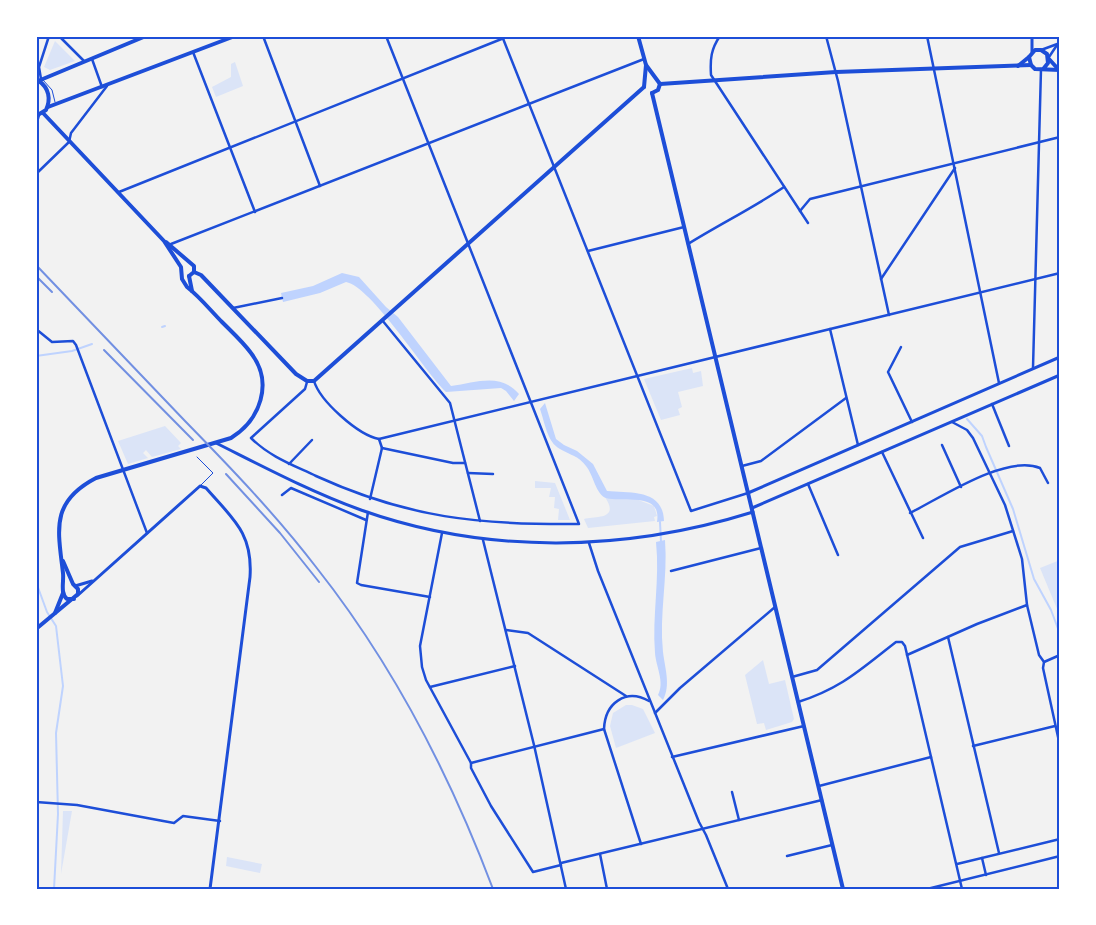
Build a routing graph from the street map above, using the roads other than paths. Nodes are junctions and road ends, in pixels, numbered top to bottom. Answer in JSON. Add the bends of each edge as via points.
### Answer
{"nodes":[{"id":1,"x":49,"y":36,"type":"edge"},
{"id":2,"x":60,"y":36,"type":"edge"},
{"id":3,"x":146,"y":36,"type":"edge"},
{"id":4,"x":234,"y":36,"type":"edge"},
{"id":5,"x":263,"y":36,"type":"edge"},
{"id":6,"x":386,"y":36,"type":"edge"},
{"id":7,"x":509,"y":36,"type":"edge"},
{"id":8,"x":638,"y":36,"type":"edge"},
{"id":9,"x":715,"y":36,"type":"edge"},
{"id":10,"x":720,"y":36,"type":"edge"},
{"id":11,"x":826,"y":36,"type":"edge"},
{"id":12,"x":927,"y":36,"type":"edge"},
{"id":13,"x":1032,"y":36,"type":"edge"},
{"id":14,"x":502,"y":38,"type":"edge"},
{"id":15,"x":1032,"y":41,"type":"junction"},
{"id":16,"x":715,"y":43,"type":"junction"},
{"id":17,"x":1059,"y":43,"type":"edge"},
{"id":18,"x":1040,"y":50,"type":"junction"},
{"id":19,"x":193,"y":52,"type":"junction"},
{"id":20,"x":1032,"y":52,"type":"junction"},
{"id":21,"x":1029,"y":57,"type":"junction"},
{"id":22,"x":92,"y":58,"type":"junction"},
{"id":23,"x":1049,"y":58,"type":"junction"},
{"id":24,"x":644,"y":59,"type":"junction"},
{"id":25,"x":84,"y":61,"type":"junction"},
{"id":26,"x":646,"y":65,"type":"junction"},
{"id":27,"x":1031,"y":65,"type":"junction"},
{"id":28,"x":1018,"y":66,"type":"junction"},
{"id":29,"x":1042,"y":68,"type":"junction"},
{"id":30,"x":934,"y":70,"type":"junction"},
{"id":31,"x":1059,"y":70,"type":"edge"},
{"id":32,"x":836,"y":72,"type":"junction"},
{"id":33,"x":655,"y":77,"type":"junction"},
{"id":34,"x":402,"y":79,"type":"junction"},
{"id":35,"x":646,"y":79,"type":"junction"},
{"id":36,"x":713,"y":79,"type":"junction"},
{"id":37,"x":39,"y":80,"type":"edge"},
{"id":38,"x":660,"y":84,"type":"junction"},
{"id":39,"x":105,"y":87,"type":"junction"},
{"id":40,"x":644,"y":87,"type":"junction"},
{"id":41,"x":652,"y":93,"type":"junction"},
{"id":42,"x":529,"y":103,"type":"junction"},
{"id":43,"x":56,"y":105,"type":"junction"},
{"id":44,"x":48,"y":107,"type":"junction"},
{"id":45,"x":39,"y":115,"type":"edge"},
{"id":46,"x":296,"y":121,"type":"junction"},
{"id":47,"x":36,"y":126,"type":"edge"},
{"id":48,"x":1060,"y":137,"type":"edge"},
{"id":49,"x":69,"y":142,"type":"junction"},
{"id":50,"x":1039,"y":142,"type":"junction"},
{"id":51,"x":427,"y":144,"type":"junction"},
{"id":52,"x":231,"y":148,"type":"junction"},
{"id":53,"x":955,"y":163,"type":"junction"},
{"id":54,"x":554,"y":166,"type":"junction"},
{"id":55,"x":956,"y":168,"type":"junction"},
{"id":56,"x":36,"y":174,"type":"edge"},
{"id":57,"x":320,"y":186,"type":"junction"},
{"id":58,"x":861,"y":186,"type":"junction"},
{"id":59,"x":784,"y":187,"type":"junction"},
{"id":60,"x":119,"y":192,"type":"junction"},
{"id":61,"x":800,"y":211,"type":"junction"},
{"id":62,"x":255,"y":212,"type":"junction"},
{"id":63,"x":808,"y":223,"type":"dead end"},
{"id":64,"x":684,"y":227,"type":"junction"},
{"id":65,"x":164,"y":241,"type":"junction"},
{"id":66,"x":170,"y":244,"type":"junction"},
{"id":67,"x":467,"y":244,"type":"junction"},
{"id":68,"x":688,"y":244,"type":"junction"},
{"id":69,"x":588,"y":251,"type":"junction"},
{"id":70,"x":189,"y":262,"type":"junction"},
{"id":71,"x":181,"y":267,"type":"junction"},
{"id":72,"x":194,"y":272,"type":"junction"},
{"id":73,"x":1060,"y":272,"type":"edge"},
{"id":74,"x":182,"y":274,"type":"junction"},
{"id":75,"x":189,"y":276,"type":"junction"},
{"id":76,"x":1035,"y":279,"type":"junction"},
{"id":77,"x":881,"y":280,"type":"junction"},
{"id":78,"x":192,"y":291,"type":"junction"},
{"id":79,"x":981,"y":292,"type":"junction"},
{"id":80,"x":282,"y":298,"type":"dead end"},
{"id":81,"x":233,"y":308,"type":"junction"},
{"id":82,"x":889,"y":315,"type":"junction"},
{"id":83,"x":384,"y":318,"type":"junction"},
{"id":84,"x":36,"y":329,"type":"edge"},
{"id":85,"x":830,"y":329,"type":"junction"},
{"id":86,"x":901,"y":347,"type":"dead end"},
{"id":87,"x":715,"y":356,"type":"junction"},
{"id":88,"x":1060,"y":357,"type":"edge"},
{"id":89,"x":1033,"y":368,"type":"junction"},
{"id":90,"x":638,"y":375,"type":"junction"},
{"id":91,"x":1060,"y":375,"type":"edge"},
{"id":92,"x":307,"y":381,"type":"junction"},
{"id":93,"x":314,"y":381,"type":"junction"},
{"id":94,"x":999,"y":383,"type":"junction"},
{"id":95,"x":846,"y":398,"type":"junction"},
{"id":96,"x":530,"y":401,"type":"junction"},
{"id":97,"x":992,"y":404,"type":"junction"},
{"id":98,"x":454,"y":420,"type":"junction"},
{"id":99,"x":912,"y":422,"type":"junction"},
{"id":100,"x":952,"y":422,"type":"junction"},
{"id":101,"x":379,"y":438,"type":"junction"},
{"id":102,"x":312,"y":440,"type":"dead end"},
{"id":103,"x":216,"y":443,"type":"junction"},
{"id":104,"x":858,"y":445,"type":"junction"},
{"id":105,"x":942,"y":445,"type":"dead end"},
{"id":106,"x":1009,"y":446,"type":"dead end"},
{"id":107,"x":382,"y":448,"type":"junction"},
{"id":108,"x":882,"y":452,"type":"junction"},
{"id":109,"x":197,"y":456,"type":"dead end"},
{"id":110,"x":465,"y":463,"type":"junction"},
{"id":111,"x":289,"y":464,"type":"junction"},
{"id":112,"x":742,"y":466,"type":"junction"},
{"id":113,"x":468,"y":473,"type":"junction"},
{"id":114,"x":988,"y":473,"type":"junction"},
{"id":115,"x":493,"y":474,"type":"dead end"},
{"id":116,"x":1048,"y":483,"type":"dead end"},
{"id":117,"x":808,"y":484,"type":"junction"},
{"id":118,"x":200,"y":486,"type":"junction"},
{"id":119,"x":961,"y":487,"type":"junction"},
{"id":120,"x":748,"y":493,"type":"junction"},
{"id":121,"x":282,"y":495,"type":"dead end"},
{"id":122,"x":370,"y":499,"type":"junction"},
{"id":123,"x":752,"y":510,"type":"junction"},
{"id":124,"x":368,"y":512,"type":"junction"},
{"id":125,"x":910,"y":513,"type":"junction"},
{"id":126,"x":366,"y":520,"type":"junction"},
{"id":127,"x":481,"y":522,"type":"junction"},
{"id":128,"x":1013,"y":531,"type":"junction"},
{"id":129,"x":147,"y":532,"type":"junction"},
{"id":130,"x":442,"y":533,"type":"junction"},
{"id":131,"x":923,"y":538,"type":"dead end"},
{"id":132,"x":483,"y":540,"type":"junction"},
{"id":133,"x":590,"y":543,"type":"junction"},
{"id":134,"x":761,"y":548,"type":"junction"},
{"id":135,"x":60,"y":552,"type":"junction"},
{"id":136,"x":838,"y":555,"type":"dead end"},
{"id":137,"x":671,"y":571,"type":"dead end"},
{"id":138,"x":93,"y":581,"type":"junction"},
{"id":139,"x":74,"y":585,"type":"junction"},
{"id":140,"x":63,"y":591,"type":"junction"},
{"id":141,"x":75,"y":597,"type":"junction"},
{"id":142,"x":430,"y":597,"type":"junction"},
{"id":143,"x":1027,"y":605,"type":"junction"},
{"id":144,"x":776,"y":607,"type":"junction"},
{"id":145,"x":53,"y":614,"type":"junction"},
{"id":146,"x":36,"y":629,"type":"edge"},
{"id":147,"x":506,"y":630,"type":"junction"},
{"id":148,"x":948,"y":636,"type":"junction"},
{"id":149,"x":907,"y":655,"type":"junction"},
{"id":150,"x":1060,"y":655,"type":"edge"},
{"id":151,"x":1044,"y":662,"type":"junction"},
{"id":152,"x":515,"y":666,"type":"junction"},
{"id":153,"x":792,"y":677,"type":"junction"},
{"id":154,"x":430,"y":688,"type":"junction"},
{"id":155,"x":626,"y":696,"type":"junction"},
{"id":156,"x":650,"y":702,"type":"junction"},
{"id":157,"x":798,"y":702,"type":"junction"},
{"id":158,"x":655,"y":713,"type":"junction"},
{"id":159,"x":804,"y":726,"type":"junction"},
{"id":160,"x":1056,"y":726,"type":"junction"},
{"id":161,"x":604,"y":728,"type":"junction"},
{"id":162,"x":534,"y":745,"type":"junction"},
{"id":163,"x":973,"y":746,"type":"junction"},
{"id":164,"x":1060,"y":746,"type":"edge"},
{"id":165,"x":672,"y":757,"type":"junction"},
{"id":166,"x":931,"y":757,"type":"junction"},
{"id":167,"x":471,"y":763,"type":"junction"},
{"id":168,"x":818,"y":786,"type":"junction"},
{"id":169,"x":732,"y":792,"type":"dead end"},
{"id":170,"x":822,"y":800,"type":"junction"},
{"id":171,"x":36,"y":802,"type":"edge"},
{"id":172,"x":739,"y":820,"type":"junction"},
{"id":173,"x":220,"y":821,"type":"junction"},
{"id":174,"x":703,"y":829,"type":"junction"},
{"id":175,"x":1060,"y":838,"type":"edge"},
{"id":176,"x":641,"y":844,"type":"junction"},
{"id":177,"x":832,"y":844,"type":"junction"},
{"id":178,"x":999,"y":853,"type":"junction"},
{"id":179,"x":600,"y":854,"type":"junction"},
{"id":180,"x":787,"y":856,"type":"dead end"},
{"id":181,"x":1060,"y":856,"type":"edge"},
{"id":182,"x":982,"y":858,"type":"junction"},
{"id":183,"x":561,"y":864,"type":"junction"},
{"id":184,"x":956,"y":864,"type":"junction"},
{"id":185,"x":986,"y":874,"type":"junction"},
{"id":186,"x":960,"y":881,"type":"junction"},
{"id":187,"x":210,"y":889,"type":"edge"},
{"id":188,"x":566,"y":889,"type":"edge"},
{"id":189,"x":607,"y":889,"type":"edge"},
{"id":190,"x":728,"y":889,"type":"edge"},
{"id":191,"x":843,"y":889,"type":"edge"},
{"id":192,"x":927,"y":889,"type":"edge"},
{"id":193,"x":962,"y":889,"type":"edge"}],
"edges":[{"from":1,"to":37,"type":"street","via":[[39,67]]},
{"from":2,"to":25,"type":"street"},
{"from":3,"to":22,"type":"main road"},
{"from":4,"to":19,"type":"main road"},
{"from":5,"to":46,"type":"street"},
{"from":6,"to":34,"type":"street"},
{"from":7,"to":14,"type":"street"},
{"from":8,"to":24,"type":"main road"},
{"from":9,"to":16,"type":"street"},
{"from":10,"to":16,"type":"street"},
{"from":11,"to":32,"type":"street"},
{"from":12,"to":30,"type":"street"},
{"from":13,"to":15,"type":"street"},
{"from":14,"to":34,"type":"street"},
{"from":14,"to":42,"type":"street"},
{"from":15,"to":18,"type":"street"},
{"from":15,"to":20,"type":"street"},
{"from":16,"to":36,"type":"street","via":[[710,59]]},
{"from":17,"to":18,"type":"street"},
{"from":17,"to":23,"type":"street"},
{"from":18,"to":20,"type":"main road"},
{"from":18,"to":23,"type":"main road"},
{"from":19,"to":39,"type":"main road"},
{"from":19,"to":52,"type":"street"},
{"from":20,"to":21,"type":"main road"},
{"from":21,"to":27,"type":"main road"},
{"from":21,"to":28,"type":"main road"},
{"from":22,"to":25,"type":"main road"},
{"from":22,"to":39,"type":"street"},
{"from":23,"to":29,"type":"main road"},
{"from":23,"to":31,"type":"main road"},
{"from":24,"to":26,"type":"main road"},
{"from":24,"to":42,"type":"street"},
{"from":25,"to":37,"type":"main road"},
{"from":26,"to":33,"type":"main road"},
{"from":26,"to":35,"type":"main road"},
{"from":27,"to":28,"type":"main road"},
{"from":27,"to":29,"type":"main road"},
{"from":28,"to":30,"type":"main road"},
{"from":29,"to":31,"type":"main road"},
{"from":29,"to":50,"type":"street"},
{"from":30,"to":32,"type":"main road"},
{"from":30,"to":53,"type":"street"},
{"from":32,"to":36,"type":"main road"},
{"from":32,"to":58,"type":"street"},
{"from":33,"to":35,"type":"main road"},
{"from":33,"to":38,"type":"main road"},
{"from":34,"to":46,"type":"street"},
{"from":34,"to":51,"type":"street"},
{"from":35,"to":40,"type":"main road"},
{"from":36,"to":38,"type":"main road"},
{"from":36,"to":59,"type":"street"},
{"from":37,"to":43,"type":"lane","via":[[52,90]]},
{"from":37,"to":44,"type":"main road","via":[[47,90]]},
{"from":38,"to":41,"type":"main road"},
{"from":39,"to":43,"type":"main road"},
{"from":39,"to":49,"type":"street","via":[[71,133]]},
{"from":40,"to":41,"type":"main road"},
{"from":40,"to":54,"type":"main road"},
{"from":41,"to":64,"type":"main road"},
{"from":42,"to":51,"type":"street"},
{"from":42,"to":54,"type":"street"},
{"from":43,"to":44,"type":"main road"},
{"from":44,"to":45,"type":"main road"},
{"from":45,"to":47,"type":"street"},
{"from":45,"to":49,"type":"main road"},
{"from":46,"to":52,"type":"street"},
{"from":46,"to":57,"type":"street"},
{"from":48,"to":50,"type":"street"},
{"from":49,"to":56,"type":"street"},
{"from":49,"to":60,"type":"main road"},
{"from":50,"to":53,"type":"street"},
{"from":50,"to":76,"type":"street"},
{"from":51,"to":57,"type":"street"},
{"from":51,"to":67,"type":"street"},
{"from":52,"to":60,"type":"street"},
{"from":52,"to":62,"type":"street"},
{"from":53,"to":55,"type":"street"},
{"from":53,"to":58,"type":"street"},
{"from":54,"to":67,"type":"main road"},
{"from":54,"to":69,"type":"street"},
{"from":55,"to":77,"type":"street"},
{"from":55,"to":79,"type":"street"},
{"from":57,"to":62,"type":"street"},
{"from":58,"to":61,"type":"street","via":[[810,199]]},
{"from":58,"to":77,"type":"street"},
{"from":59,"to":61,"type":"street"},
{"from":59,"to":68,"type":"street","via":[[749,211],[730,218]]},
{"from":60,"to":65,"type":"main road"},
{"from":61,"to":63,"type":"street"},
{"from":62,"to":66,"type":"street"},
{"from":64,"to":68,"type":"main road"},
{"from":64,"to":69,"type":"street"},
{"from":65,"to":66,"type":"main road"},
{"from":65,"to":71,"type":"main road"},
{"from":66,"to":70,"type":"main road"},
{"from":67,"to":83,"type":"main road"},
{"from":67,"to":96,"type":"street"},
{"from":68,"to":87,"type":"main road"},
{"from":69,"to":90,"type":"street"},
{"from":70,"to":71,"type":"main road"},
{"from":70,"to":72,"type":"main road","via":[[194,266]]},
{"from":71,"to":74,"type":"main road"},
{"from":72,"to":75,"type":"main road"},
{"from":72,"to":81,"type":"main road","via":[[201,274]]},
{"from":73,"to":76,"type":"street"},
{"from":74,"to":75,"type":"main road"},
{"from":74,"to":78,"type":"main road","via":[[184,283]]},
{"from":75,"to":78,"type":"main road"},
{"from":76,"to":79,"type":"street"},
{"from":76,"to":89,"type":"street"},
{"from":77,"to":82,"type":"street"},
{"from":78,"to":103,"type":"main road","via":[[252,354],[263,386],[255,417],[245,429]]},
{"from":79,"to":82,"type":"street"},
{"from":79,"to":94,"type":"street"},
{"from":80,"to":81,"type":"street"},
{"from":81,"to":92,"type":"main road","via":[[296,374]]},
{"from":82,"to":85,"type":"street"},
{"from":83,"to":93,"type":"main road"},
{"from":83,"to":98,"type":"street","via":[[450,403]]},
{"from":84,"to":129,"type":"street","via":[[52,342],[73,341],[76,345]]},
{"from":85,"to":87,"type":"street"},
{"from":85,"to":95,"type":"street"},
{"from":86,"to":99,"type":"street","via":[[888,372]]},
{"from":87,"to":90,"type":"street"},
{"from":87,"to":112,"type":"main road"},
{"from":88,"to":89,"type":"street"},
{"from":89,"to":94,"type":"street"},
{"from":90,"to":96,"type":"street"},
{"from":90,"to":120,"type":"street","via":[[691,511]]},
{"from":91,"to":97,"type":"street"},
{"from":92,"to":93,"type":"main road"},
{"from":92,"to":111,"type":"street","via":[[305,389],[251,438],[267,452]]},
{"from":93,"to":101,"type":"street","via":[[316,390],[362,434]]},
{"from":94,"to":99,"type":"street"},
{"from":95,"to":104,"type":"street"},
{"from":95,"to":112,"type":"street","via":[[761,461]]},
{"from":96,"to":98,"type":"street"},
{"from":96,"to":127,"type":"street","via":[[579,524]]},
{"from":97,"to":100,"type":"street"},
{"from":97,"to":106,"type":"street"},
{"from":98,"to":101,"type":"street"},
{"from":98,"to":110,"type":"street"},
{"from":99,"to":104,"type":"street"},
{"from":100,"to":108,"type":"street"},
{"from":100,"to":114,"type":"street","via":[[974,438]]},
{"from":101,"to":107,"type":"street"},
{"from":102,"to":111,"type":"street"},
{"from":103,"to":124,"type":"street","via":[[313,490]]},
{"from":103,"to":135,"type":"main road","via":[[86,483],[69,500],[59,523]]},
{"from":104,"to":120,"type":"street"},
{"from":105,"to":119,"type":"street"},
{"from":107,"to":110,"type":"street"},
{"from":107,"to":122,"type":"street"},
{"from":108,"to":117,"type":"street"},
{"from":108,"to":125,"type":"street"},
{"from":109,"to":118,"type":"lane","via":[[213,474]]},
{"from":110,"to":113,"type":"street"},
{"from":111,"to":122,"type":"street"},
{"from":112,"to":120,"type":"main road"},
{"from":113,"to":115,"type":"street"},
{"from":113,"to":127,"type":"street"},
{"from":114,"to":116,"type":"street","via":[[1020,464],[1038,467]]},
{"from":114,"to":119,"type":"street"},
{"from":114,"to":128,"type":"street","via":[[1005,505]]},
{"from":117,"to":123,"type":"street"},
{"from":117,"to":136,"type":"street"},
{"from":118,"to":129,"type":"street"},
{"from":118,"to":173,"type":"street","via":[[206,488],[243,531],[251,562]]},
{"from":119,"to":125,"type":"street"},
{"from":120,"to":123,"type":"main road"},
{"from":121,"to":126,"type":"street","via":[[291,488]]},
{"from":122,"to":127,"type":"street","via":[[433,515]]},
{"from":123,"to":133,"type":"street","via":[[657,536]]},
{"from":123,"to":134,"type":"main road"},
{"from":124,"to":126,"type":"street"},
{"from":124,"to":130,"type":"street"},
{"from":125,"to":131,"type":"street"},
{"from":126,"to":142,"type":"street","via":[[357,583]]},
{"from":128,"to":143,"type":"street","via":[[1022,559]]},
{"from":128,"to":153,"type":"street","via":[[960,547],[816,670]]},
{"from":129,"to":138,"type":"street"},
{"from":130,"to":132,"type":"street"},
{"from":130,"to":142,"type":"street"},
{"from":132,"to":133,"type":"street"},
{"from":132,"to":147,"type":"street"},
{"from":133,"to":156,"type":"street","via":[[592,557]]},
{"from":134,"to":137,"type":"street"},
{"from":134,"to":144,"type":"main road"},
{"from":135,"to":139,"type":"main road"},
{"from":135,"to":140,"type":"main road"},
{"from":138,"to":139,"type":"street"},
{"from":138,"to":141,"type":"street"},
{"from":139,"to":140,"type":"main road","via":[[68,585]]},
{"from":139,"to":141,"type":"main road","via":[[78,591]]},
{"from":140,"to":141,"type":"main road","via":[[67,599]]},
{"from":140,"to":145,"type":"main road"},
{"from":141,"to":145,"type":"main road"},
{"from":142,"to":154,"type":"street","via":[[420,654]]},
{"from":143,"to":148,"type":"street"},
{"from":143,"to":151,"type":"street","via":[[1039,655]]},
{"from":144,"to":153,"type":"main road"},
{"from":144,"to":158,"type":"street","via":[[686,682]]},
{"from":145,"to":146,"type":"main road"},
{"from":147,"to":152,"type":"street"},
{"from":147,"to":155,"type":"street","via":[[528,633]]},
{"from":148,"to":149,"type":"street"},
{"from":148,"to":163,"type":"street"},
{"from":149,"to":157,"type":"street","via":[[902,642],[896,642],[854,677]]},
{"from":149,"to":166,"type":"street"},
{"from":150,"to":151,"type":"street"},
{"from":151,"to":160,"type":"street"},
{"from":152,"to":154,"type":"street"},
{"from":152,"to":162,"type":"street"},
{"from":153,"to":157,"type":"main road"},
{"from":154,"to":167,"type":"street"},
{"from":155,"to":156,"type":"street"},
{"from":155,"to":161,"type":"street","via":[[607,710]]},
{"from":156,"to":158,"type":"street"},
{"from":157,"to":159,"type":"main road"},
{"from":158,"to":165,"type":"street"},
{"from":159,"to":165,"type":"street"},
{"from":159,"to":168,"type":"main road"},
{"from":160,"to":163,"type":"street"},
{"from":160,"to":164,"type":"street"},
{"from":161,"to":162,"type":"street"},
{"from":161,"to":176,"type":"street"},
{"from":162,"to":167,"type":"street"},
{"from":162,"to":183,"type":"street"},
{"from":163,"to":178,"type":"street"},
{"from":165,"to":174,"type":"street"},
{"from":166,"to":168,"type":"street"},
{"from":166,"to":184,"type":"street"},
{"from":167,"to":183,"type":"street","via":[[491,806],[533,872]]},
{"from":168,"to":170,"type":"main road"},
{"from":169,"to":172,"type":"street"},
{"from":170,"to":172,"type":"street"},
{"from":170,"to":177,"type":"main road"},
{"from":171,"to":173,"type":"street","via":[[174,823],[182,816]]},
{"from":172,"to":174,"type":"street"},
{"from":173,"to":187,"type":"street"},
{"from":174,"to":176,"type":"street"},
{"from":174,"to":190,"type":"street"},
{"from":175,"to":178,"type":"street"},
{"from":176,"to":179,"type":"street"},
{"from":177,"to":180,"type":"street"},
{"from":177,"to":191,"type":"main road"},
{"from":178,"to":182,"type":"street"},
{"from":179,"to":183,"type":"street"},
{"from":179,"to":189,"type":"street"},
{"from":181,"to":185,"type":"street"},
{"from":182,"to":184,"type":"street"},
{"from":182,"to":185,"type":"street"},
{"from":183,"to":188,"type":"street"},
{"from":184,"to":186,"type":"street"},
{"from":185,"to":186,"type":"street"},
{"from":186,"to":192,"type":"street"},
{"from":186,"to":193,"type":"street"}]}
